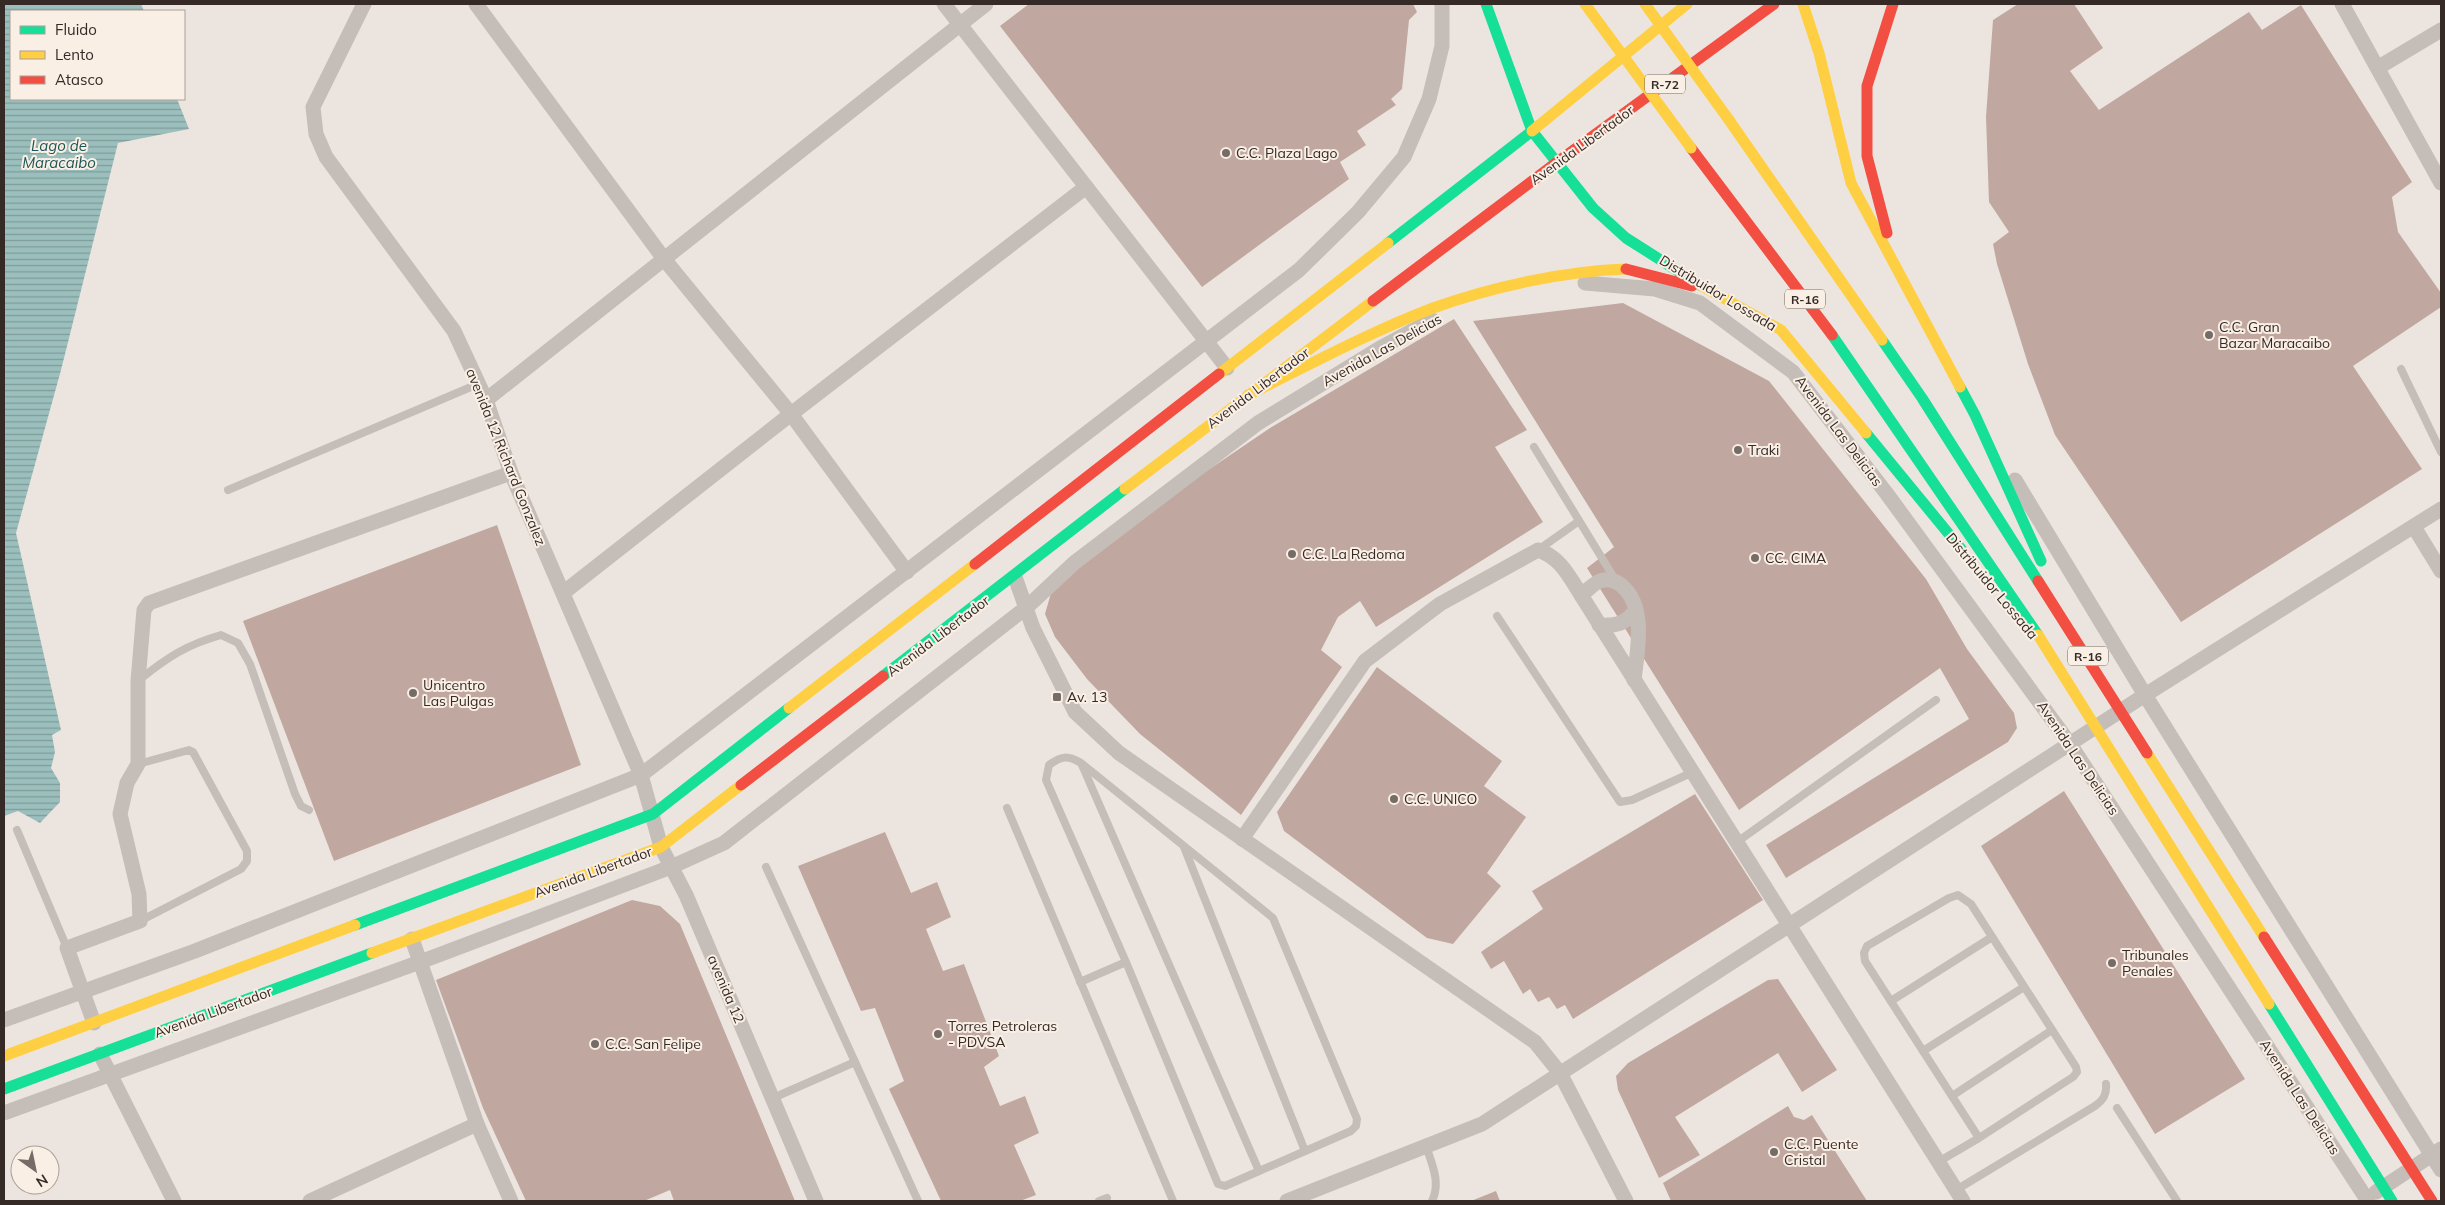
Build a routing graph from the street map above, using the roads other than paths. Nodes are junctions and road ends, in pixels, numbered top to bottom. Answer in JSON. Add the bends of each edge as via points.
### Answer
{"nodes":[{"id":1,"x":364,"y":4,"type":"edge"},
{"id":2,"x":476,"y":4,"type":"edge"},
{"id":3,"x":944,"y":4,"type":"edge"},
{"id":4,"x":986,"y":4,"type":"edge"},
{"id":5,"x":1442,"y":4,"type":"edge"},
{"id":6,"x":1486,"y":4,"type":"edge"},
{"id":7,"x":1585,"y":4,"type":"edge"},
{"id":8,"x":1645,"y":4,"type":"edge"},
{"id":9,"x":1687,"y":4,"type":"edge"},
{"id":10,"x":1774,"y":4,"type":"edge"},
{"id":11,"x":1803,"y":4,"type":"edge"},
{"id":12,"x":1893,"y":4,"type":"edge"},
{"id":13,"x":2342,"y":4,"type":"edge"},
{"id":14,"x":961,"y":24,"type":"junction"},
{"id":15,"x":2441,"y":30,"type":"edge"},
{"id":16,"x":2379,"y":67,"type":"junction"},
{"id":17,"x":1532,"y":131,"type":"junction"},
{"id":18,"x":1556,"y":163,"type":"junction"},
{"id":19,"x":2441,"y":183,"type":"edge"},
{"id":20,"x":1086,"y":187,"type":"junction"},
{"id":21,"x":664,"y":259,"type":"junction"},
{"id":22,"x":1899,"y":276,"type":"junction"},
{"id":23,"x":1708,"y":290,"type":"junction"},
{"id":24,"x":1206,"y":343,"type":"junction"},
{"id":25,"x":1227,"y":368,"type":"junction"},
{"id":26,"x":2401,"y":370,"type":"dead end"},
{"id":27,"x":478,"y":384,"type":"junction"},
{"id":28,"x":1248,"y":395,"type":"junction"},
{"id":29,"x":486,"y":400,"type":"junction"},
{"id":30,"x":790,"y":414,"type":"junction"},
{"id":31,"x":1975,"y":415,"type":"junction"},
{"id":32,"x":1534,"y":447,"type":"dead end"},
{"id":33,"x":2441,"y":452,"type":"edge"},
{"id":34,"x":511,"y":473,"type":"junction"},
{"id":35,"x":228,"y":490,"type":"dead end"},
{"id":36,"x":2441,"y":510,"type":"edge"},
{"id":37,"x":1579,"y":521,"type":"junction"},
{"id":38,"x":2414,"y":527,"type":"junction"},
{"id":39,"x":1538,"y":550,"type":"junction"},
{"id":40,"x":2441,"y":571,"type":"edge"},
{"id":41,"x":907,"y":572,"type":"junction"},
{"id":42,"x":1015,"y":576,"type":"junction"},
{"id":43,"x":1616,"y":581,"type":"junction"},
{"id":44,"x":563,"y":593,"type":"junction"},
{"id":45,"x":1581,"y":595,"type":"junction"},
{"id":46,"x":1027,"y":607,"type":"junction"},
{"id":47,"x":1636,"y":610,"type":"junction"},
{"id":48,"x":1497,"y":616,"type":"dead end"},
{"id":49,"x":1599,"y":625,"type":"junction"},
{"id":50,"x":2075,"y":636,"type":"junction"},
{"id":51,"x":2056,"y":663,"type":"junction"},
{"id":52,"x":1634,"y":680,"type":"junction"},
{"id":53,"x":138,"y":681,"type":"junction"},
{"id":54,"x":2145,"y":695,"type":"junction"},
{"id":55,"x":1936,"y":700,"type":"dead end"},
{"id":56,"x":2122,"y":710,"type":"junction"},
{"id":57,"x":2096,"y":727,"type":"junction"},
{"id":58,"x":2070,"y":744,"type":"junction"},
{"id":59,"x":138,"y":764,"type":"junction"},
{"id":60,"x":1081,"y":764,"type":"junction"},
{"id":61,"x":1693,"y":772,"type":"junction"},
{"id":62,"x":641,"y":775,"type":"junction"},
{"id":63,"x":1008,"y":808,"type":"dead end"},
{"id":64,"x":309,"y":810,"type":"dead end"},
{"id":65,"x":653,"y":814,"type":"junction"},
{"id":66,"x":17,"y":830,"type":"dead end"},
{"id":67,"x":1242,"y":839,"type":"junction"},
{"id":68,"x":1737,"y":842,"type":"junction"},
{"id":69,"x":1184,"y":846,"type":"junction"},
{"id":70,"x":661,"y":847,"type":"junction"},
{"id":71,"x":671,"y":867,"type":"junction"},
{"id":72,"x":766,"y":867,"type":"dead end"},
{"id":73,"x":140,"y":921,"type":"junction"},
{"id":74,"x":1789,"y":925,"type":"junction"},
{"id":75,"x":1992,"y":937,"type":"junction"},
{"id":76,"x":412,"y":939,"type":"junction"},
{"id":77,"x":67,"y":948,"type":"junction"},
{"id":78,"x":420,"y":962,"type":"junction"},
{"id":79,"x":1126,"y":962,"type":"junction"},
{"id":80,"x":1080,"y":982,"type":"junction"},
{"id":81,"x":2024,"y":987,"type":"junction"},
{"id":82,"x":84,"y":991,"type":"junction"},
{"id":83,"x":1891,"y":1001,"type":"junction"},
{"id":84,"x":4,"y":1020,"type":"edge"},
{"id":85,"x":94,"y":1023,"type":"junction"},
{"id":86,"x":2052,"y":1030,"type":"junction"},
{"id":87,"x":1923,"y":1051,"type":"junction"},
{"id":88,"x":100,"y":1054,"type":"junction"},
{"id":89,"x":4,"y":1056,"type":"edge"},
{"id":90,"x":856,"y":1062,"type":"junction"},
{"id":91,"x":1560,"y":1073,"type":"junction"},
{"id":92,"x":110,"y":1075,"type":"junction"},
{"id":93,"x":2106,"y":1084,"type":"dead end"},
{"id":94,"x":4,"y":1090,"type":"edge"},
{"id":95,"x":1952,"y":1096,"type":"junction"},
{"id":96,"x":773,"y":1098,"type":"junction"},
{"id":97,"x":2117,"y":1108,"type":"dead end"},
{"id":98,"x":4,"y":1114,"type":"edge"},
{"id":99,"x":477,"y":1124,"type":"junction"},
{"id":100,"x":1979,"y":1138,"type":"junction"},
{"id":101,"x":1426,"y":1146,"type":"junction"},
{"id":102,"x":1305,"y":1151,"type":"junction"},
{"id":103,"x":2436,"y":1152,"type":"edge"},
{"id":104,"x":1938,"y":1162,"type":"junction"},
{"id":105,"x":2412,"y":1168,"type":"junction"},
{"id":106,"x":2441,"y":1170,"type":"edge"},
{"id":107,"x":1259,"y":1171,"type":"junction"},
{"id":108,"x":2384,"y":1188,"type":"junction"},
{"id":109,"x":1959,"y":1196,"type":"edge"},
{"id":110,"x":2366,"y":1200,"type":"edge"},
{"id":111,"x":174,"y":1201,"type":"edge"},
{"id":112,"x":310,"y":1201,"type":"edge"},
{"id":113,"x":511,"y":1201,"type":"edge"},
{"id":114,"x":816,"y":1201,"type":"edge"},
{"id":115,"x":918,"y":1201,"type":"edge"},
{"id":116,"x":1174,"y":1201,"type":"edge"},
{"id":117,"x":1287,"y":1201,"type":"edge"},
{"id":118,"x":1432,"y":1201,"type":"edge"},
{"id":119,"x":1626,"y":1201,"type":"edge"},
{"id":120,"x":2176,"y":1201,"type":"edge"},
{"id":121,"x":2392,"y":1201,"type":"edge"},
{"id":122,"x":2432,"y":1201,"type":"edge"}],
"edges":[{"from":1,"to":27,"type":"street","name":"avenida 12 Richard Gonzalez","via":[[312,107],[316,134],[326,157],[454,331]]},
{"from":2,"to":21,"type":"street"},
{"from":3,"to":14,"type":"street"},
{"from":4,"to":14,"type":"street"},
{"from":5,"to":24,"type":"street","via":[[1442,46],[1429,99],[1404,156],[1358,212],[1299,270]]},
{"from":6,"to":17,"type":"main road","name":"Distribuidor Lossada"},
{"from":7,"to":51,"type":"main road","name":"Avenida Las Delicias","number":"R-16","bridge":true,"via":[[1828,329]]},
{"from":8,"to":50,"type":"main road","number":"R-16","bridge":true,"via":[[1922,398]]},
{"from":9,"to":17,"type":"main road"},
{"from":10,"to":18,"type":"main road","name":"Avenida Libertador","number":"R-72"},
{"from":11,"to":22,"type":"main road","via":[[1819,53],[1851,184]]},
{"from":12,"to":22,"type":"main road","via":[[1867,86],[1867,156]]},
{"from":13,"to":16,"type":"street"},
{"from":14,"to":20,"type":"street"},
{"from":14,"to":21,"type":"street"},
{"from":15,"to":16,"type":"street"},
{"from":16,"to":19,"type":"street"},
{"from":17,"to":18,"type":"main road","name":"Distribuidor Lossada"},
{"from":17,"to":25,"type":"main road"},
{"from":18,"to":23,"type":"main road","name":"Distribuidor Lossada","via":[[1593,208],[1626,238]]},
{"from":18,"to":28,"type":"main road","name":"Avenida Libertador","number":"R-72"},
{"from":20,"to":24,"type":"street"},
{"from":20,"to":30,"type":"street"},
{"from":21,"to":29,"type":"street"},
{"from":21,"to":30,"type":"street"},
{"from":22,"to":31,"type":"main road"},
{"from":23,"to":28,"type":"main road","via":[[1625,269],[1527,281],[1434,308]]},
{"from":23,"to":51,"type":"main road","name":"Distribuidor Lossada","via":[[1781,330]]},
{"from":24,"to":25,"type":"street"},
{"from":24,"to":41,"type":"street"},
{"from":25,"to":65,"type":"main road"},
{"from":26,"to":33,"type":"lane"},
{"from":27,"to":29,"type":"street","name":"avenida 12 Richard Gonzalez"},
{"from":27,"to":35,"type":"lane"},
{"from":28,"to":42,"type":"main road","name":"Avenida Libertador","number":"R-72"},
{"from":29,"to":34,"type":"street","name":"avenida 12 Richard Gonzalez"},
{"from":30,"to":41,"type":"street"},
{"from":30,"to":44,"type":"street"},
{"from":31,"to":50,"type":"main road"},
{"from":31,"to":54,"type":"street","number":"R-16"},
{"from":32,"to":37,"type":"lane"},
{"from":34,"to":44,"type":"street","name":"avenida 12 Richard Gonzalez"},
{"from":34,"to":53,"type":"street","via":[[150,603],[142,617]]},
{"from":36,"to":38,"type":"street"},
{"from":37,"to":39,"type":"lane"},
{"from":37,"to":43,"type":"lane"},
{"from":38,"to":40,"type":"street"},
{"from":38,"to":54,"type":"street"},
{"from":39,"to":45,"type":"street","via":[[1557,559]]},
{"from":39,"to":67,"type":"street","via":[[1440,604],[1365,661]]},
{"from":41,"to":62,"type":"street"},
{"from":42,"to":46,"type":"street"},
{"from":42,"to":70,"type":"main road","name":"Avenida Libertador","number":"R-72"},
{"from":43,"to":45,"type":"street","via":[[1601,580]]},
{"from":43,"to":47,"type":"street","via":[[1629,592]]},
{"from":44,"to":62,"type":"street","name":"avenida 12 Richard Gonzalez"},
{"from":45,"to":49,"type":"street"},
{"from":46,"to":58,"type":"street","name":"Avenida Las Delicias","via":[[1074,563],[1258,423],[1382,347],[1438,317],[1513,294],[1591,282],[1655,289],[1700,303],[1793,372],[1887,494]]},
{"from":46,"to":67,"type":"street","via":[[1033,628],[1075,712],[1119,753]]},
{"from":46,"to":71,"type":"street","name":"Avenida Las Delicias","via":[[724,843]]},
{"from":47,"to":49,"type":"street","via":[[1628,620]]},
{"from":47,"to":52,"type":"street","via":[[1639,635]]},
{"from":48,"to":61,"type":"lane","via":[[1620,802],[1632,800]]},
{"from":49,"to":52,"type":"street"},
{"from":50,"to":56,"type":"main road","number":"R-16"},
{"from":51,"to":57,"type":"main road","name":"Avenida Las Delicias","number":"R-16"},
{"from":52,"to":61,"type":"street"},
{"from":53,"to":59,"type":"street"},
{"from":53,"to":64,"type":"lane","via":[[166,658],[192,643],[221,635],[238,643],[250,664],[295,794],[301,806]]},
{"from":54,"to":56,"type":"street"},
{"from":54,"to":103,"type":"street","number":"R-16"},
{"from":55,"to":68,"type":"lane"},
{"from":56,"to":57,"type":"street"},
{"from":56,"to":105,"type":"main road","number":"R-16"},
{"from":57,"to":58,"type":"street"},
{"from":57,"to":108,"type":"main road","name":"Avenida Las Delicias","number":"R-16"},
{"from":58,"to":74,"type":"street"},
{"from":58,"to":110,"type":"street","name":"Avenida Las Delicias"},
{"from":59,"to":73,"type":"street","via":[[126,783],[120,814],[139,894]]},
{"from":59,"to":73,"type":"lane","via":[[189,750],[193,752],[247,851],[247,861],[241,869]]},
{"from":60,"to":69,"type":"lane"},
{"from":60,"to":79,"type":"lane","via":[[1071,757],[1059,757],[1049,765],[1046,780]]},
{"from":60,"to":107,"type":"lane"},
{"from":61,"to":68,"type":"street"},
{"from":62,"to":65,"type":"street","name":"avenida 12"},
{"from":62,"to":82,"type":"street","via":[[195,951]]},
{"from":63,"to":80,"type":"lane"},
{"from":65,"to":70,"type":"street","name":"avenida 12"},
{"from":65,"to":85,"type":"main road"},
{"from":66,"to":77,"type":"lane"},
{"from":67,"to":91,"type":"street","via":[[1535,1042]]},
{"from":68,"to":74,"type":"street"},
{"from":69,"to":102,"type":"lane"},
{"from":69,"to":102,"type":"lane","via":[[1273,918],[1357,1119],[1351,1131]]},
{"from":70,"to":71,"type":"street","name":"avenida 12"},
{"from":70,"to":76,"type":"main road","name":"Avenida Libertador","number":"R-72"},
{"from":71,"to":78,"type":"street","name":"Avenida Las Delicias"},
{"from":71,"to":96,"type":"street","name":"avenida 12"},
{"from":72,"to":90,"type":"lane"},
{"from":73,"to":77,"type":"street"},
{"from":74,"to":91,"type":"street"},
{"from":74,"to":104,"type":"street"},
{"from":75,"to":81,"type":"lane"},
{"from":75,"to":83,"type":"lane"},
{"from":75,"to":83,"type":"lane","via":[[1971,904],[1958,895],[1867,946],[1864,953],[1866,961]]},
{"from":76,"to":78,"type":"street"},
{"from":76,"to":88,"type":"main road","name":"Avenida Libertador","number":"R-72"},
{"from":77,"to":82,"type":"street"},
{"from":78,"to":92,"type":"street","name":"Avenida Las Delicias"},
{"from":78,"to":99,"type":"street"},
{"from":79,"to":80,"type":"lane"},
{"from":79,"to":107,"type":"lane","via":[[1218,1184],[1225,1186]]},
{"from":80,"to":116,"type":"lane"},
{"from":81,"to":86,"type":"lane"},
{"from":81,"to":87,"type":"lane"},
{"from":82,"to":84,"type":"street"},
{"from":82,"to":85,"type":"street"},
{"from":83,"to":87,"type":"lane"},
{"from":85,"to":89,"type":"main road"},
{"from":86,"to":95,"type":"lane"},
{"from":86,"to":100,"type":"lane","via":[[2076,1067],[2074,1077]]},
{"from":87,"to":95,"type":"lane"},
{"from":88,"to":92,"type":"street"},
{"from":88,"to":94,"type":"main road","name":"Avenida Libertador","number":"R-72"},
{"from":90,"to":96,"type":"lane"},
{"from":90,"to":115,"type":"lane"},
{"from":91,"to":101,"type":"street","via":[[1482,1124]]},
{"from":91,"to":119,"type":"street"},
{"from":92,"to":98,"type":"street","name":"Avenida Las Delicias"},
{"from":92,"to":111,"type":"street"},
{"from":93,"to":109,"type":"lane","via":[[2107,1092],[2095,1106]]},
{"from":95,"to":100,"type":"lane"},
{"from":96,"to":114,"type":"street","name":"avenida 12"},
{"from":97,"to":120,"type":"lane"},
{"from":99,"to":112,"type":"street"},
{"from":99,"to":113,"type":"street"},
{"from":100,"to":104,"type":"lane"},
{"from":101,"to":117,"type":"street"},
{"from":101,"to":118,"type":"lane","via":[[1436,1174],[1436,1193]]},
{"from":102,"to":107,"type":"lane"},
{"from":103,"to":105,"type":"street"},
{"from":103,"to":106,"type":"street","number":"R-16"},
{"from":104,"to":109,"type":"street"},
{"from":105,"to":108,"type":"street"},
{"from":105,"to":122,"type":"main road","number":"R-16"},
{"from":108,"to":110,"type":"street"},
{"from":108,"to":121,"type":"main road","name":"Avenida Las Delicias","number":"R-16"}]}
